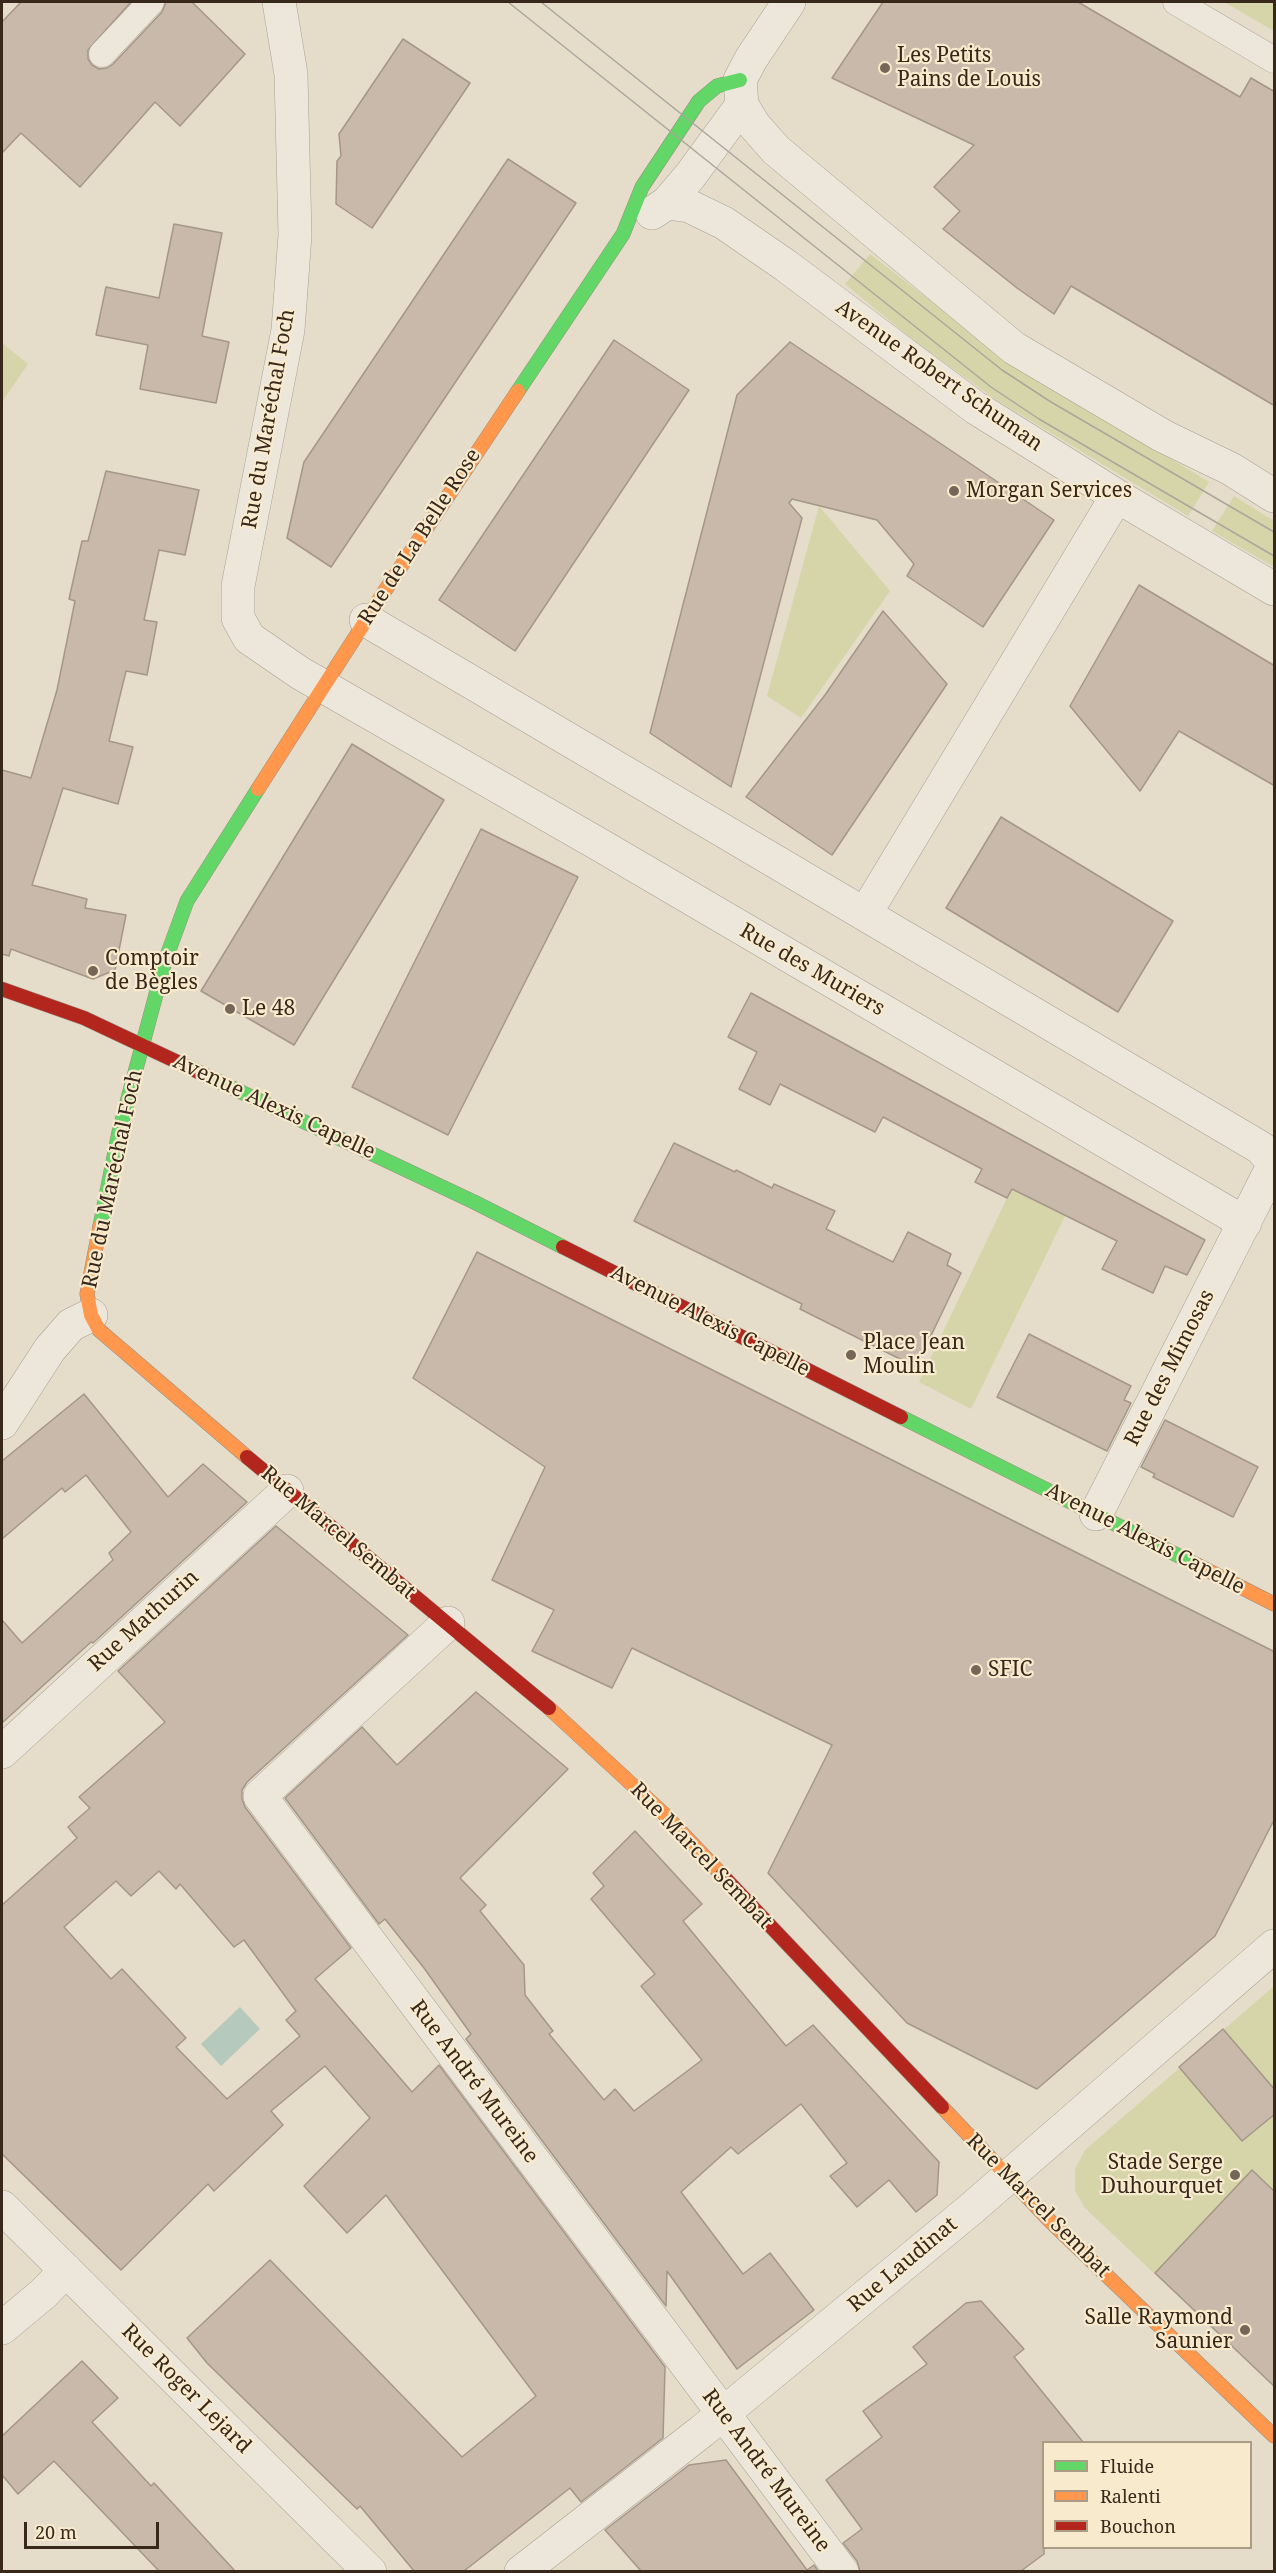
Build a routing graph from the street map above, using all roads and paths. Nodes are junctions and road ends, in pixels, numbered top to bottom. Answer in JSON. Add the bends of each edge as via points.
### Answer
{"nodes":[{"id":1,"x":151,"y":2,"type":"edge"},
{"id":2,"x":279,"y":2,"type":"edge"},
{"id":3,"x":789,"y":2,"type":"edge"},
{"id":4,"x":1176,"y":2,"type":"edge"},
{"id":5,"x":102,"y":54,"type":"dead end"},
{"id":6,"x":1275,"y":60,"type":"edge"},
{"id":7,"x":741,"y":92,"type":"junction"},
{"id":8,"x":667,"y":203,"type":"junction"},
{"id":9,"x":623,"y":234,"type":"junction"},
{"id":10,"x":1117,"y":496,"type":"junction"},
{"id":11,"x":1275,"y":496,"type":"edge"},
{"id":12,"x":1275,"y":589,"type":"edge"},
{"id":13,"x":366,"y":620,"type":"junction"},
{"id":14,"x":322,"y":686,"type":"junction"},
{"id":15,"x":222,"y":844,"type":"joint"},
{"id":16,"x":865,"y":914,"type":"junction"},
{"id":17,"x":2,"y":989,"type":"edge"},
{"id":18,"x":142,"y":1045,"type":"junction"},
{"id":19,"x":1274,"y":1164,"type":"edge"},
{"id":20,"x":1245,"y":1223,"type":"junction"},
{"id":21,"x":91,"y":1315,"type":"junction"},
{"id":22,"x":2,"y":1423,"type":"edge"},
{"id":23,"x":287,"y":1491,"type":"junction"},
{"id":24,"x":1096,"y":1514,"type":"junction"},
{"id":25,"x":1275,"y":1604,"type":"edge"},
{"id":26,"x":448,"y":1623,"type":"junction"},
{"id":27,"x":2,"y":1752,"type":"edge"},
{"id":28,"x":1275,"y":1946,"type":"edge"},
{"id":29,"x":1009,"y":2177,"type":"junction"},
{"id":30,"x":2,"y":2207,"type":"edge"},
{"id":31,"x":66,"y":2270,"type":"junction"},
{"id":32,"x":2,"y":2328,"type":"edge"},
{"id":33,"x":723,"y":2414,"type":"junction"},
{"id":34,"x":1275,"y":2436,"type":"edge"},
{"id":35,"x":370,"y":2571,"type":"edge"},
{"id":36,"x":521,"y":2571,"type":"edge"},
{"id":37,"x":842,"y":2571,"type":"edge"}],
"edges":[{"from":1,"to":5,"type":"lane"},
{"from":2,"to":14,"type":"street","name":"Rue du Maréchal Foch","via":[[291,74],[295,235],[288,330],[238,586],[238,618],[249,638]]},
{"from":3,"to":7,"type":"street","name":"Rue de La Belle Rose","via":[[751,59]]},
{"from":4,"to":6,"type":"lane"},
{"from":7,"to":8,"type":"street","name":"Rue de La Belle Rose","via":[[690,176]]},
{"from":7,"to":9,"type":"street","name":"Rue de La Belle Rose","via":[[717,86],[699,101],[642,187]]},
{"from":7,"to":11,"type":"street","via":[[753,125],[776,150],[1014,348]]},
{"from":8,"to":9,"type":"street","name":"Rue de La Belle Rose"},
{"from":8,"to":10,"type":"street","name":"Avenue Robert Schuman","via":[[689,206],[724,223],[976,408]]},
{"from":9,"to":13,"type":"street","name":"Rue de La Belle Rose"},
{"from":10,"to":12,"type":"street","name":"Avenue Robert Schuman"},
{"from":10,"to":16,"type":"street"},
{"from":13,"to":14,"type":"street","name":"Rue de La Belle Rose"},
{"from":13,"to":16,"type":"street"},
{"from":14,"to":15,"type":"street","name":"Rue de La Belle Rose"},
{"from":14,"to":20,"type":"street","name":"Rue des Muriers","via":[[600,844]]},
{"from":15,"to":18,"type":"street","name":"Rue du Maréchal Foch","via":[[179,918]]},
{"from":16,"to":19,"type":"street","via":[[1261,1148]]},
{"from":17,"to":18,"type":"street","name":"Avenue Alexis Capelle","via":[[77,1015]]},
{"from":18,"to":21,"type":"street","name":"Rue du Maréchal Foch","via":[[91,1267],[87,1294]]},
{"from":18,"to":24,"type":"street","name":"Avenue Alexis Capelle","via":[[474,1202]]},
{"from":19,"to":20,"type":"street"},
{"from":20,"to":24,"type":"street","name":"Rue des Mimosas"},
{"from":21,"to":22,"type":"street","name":"Rue du Maréchal Foch","via":[[71,1325],[50,1349]]},
{"from":21,"to":23,"type":"street","name":"Rue Marcel Sembat","via":[[99,1330]]},
{"from":23,"to":26,"type":"street","name":"Rue Marcel Sembat"},
{"from":23,"to":27,"type":"street","name":"Rue Mathurin"},
{"from":24,"to":25,"type":"street","name":"Avenue Alexis Capelle"},
{"from":26,"to":29,"type":"street","name":"Rue Marcel Sembat","via":[[546,1705],[664,1814]]},
{"from":26,"to":33,"type":"street","name":"Rue André Mureine","via":[[260,1796]]},
{"from":28,"to":29,"type":"street","name":"Rue Laudinat"},
{"from":29,"to":33,"type":"street","name":"Rue Laudinat"},
{"from":29,"to":34,"type":"street","name":"Rue Marcel Sembat"},
{"from":30,"to":31,"type":"street","name":"Rue Roger Lejard"},
{"from":31,"to":32,"type":"street"},
{"from":31,"to":35,"type":"street","name":"Rue Roger Lejard"},
{"from":33,"to":36,"type":"street","name":"Rue Laudinat"},
{"from":33,"to":37,"type":"street","name":"Rue André Mureine"}]}
